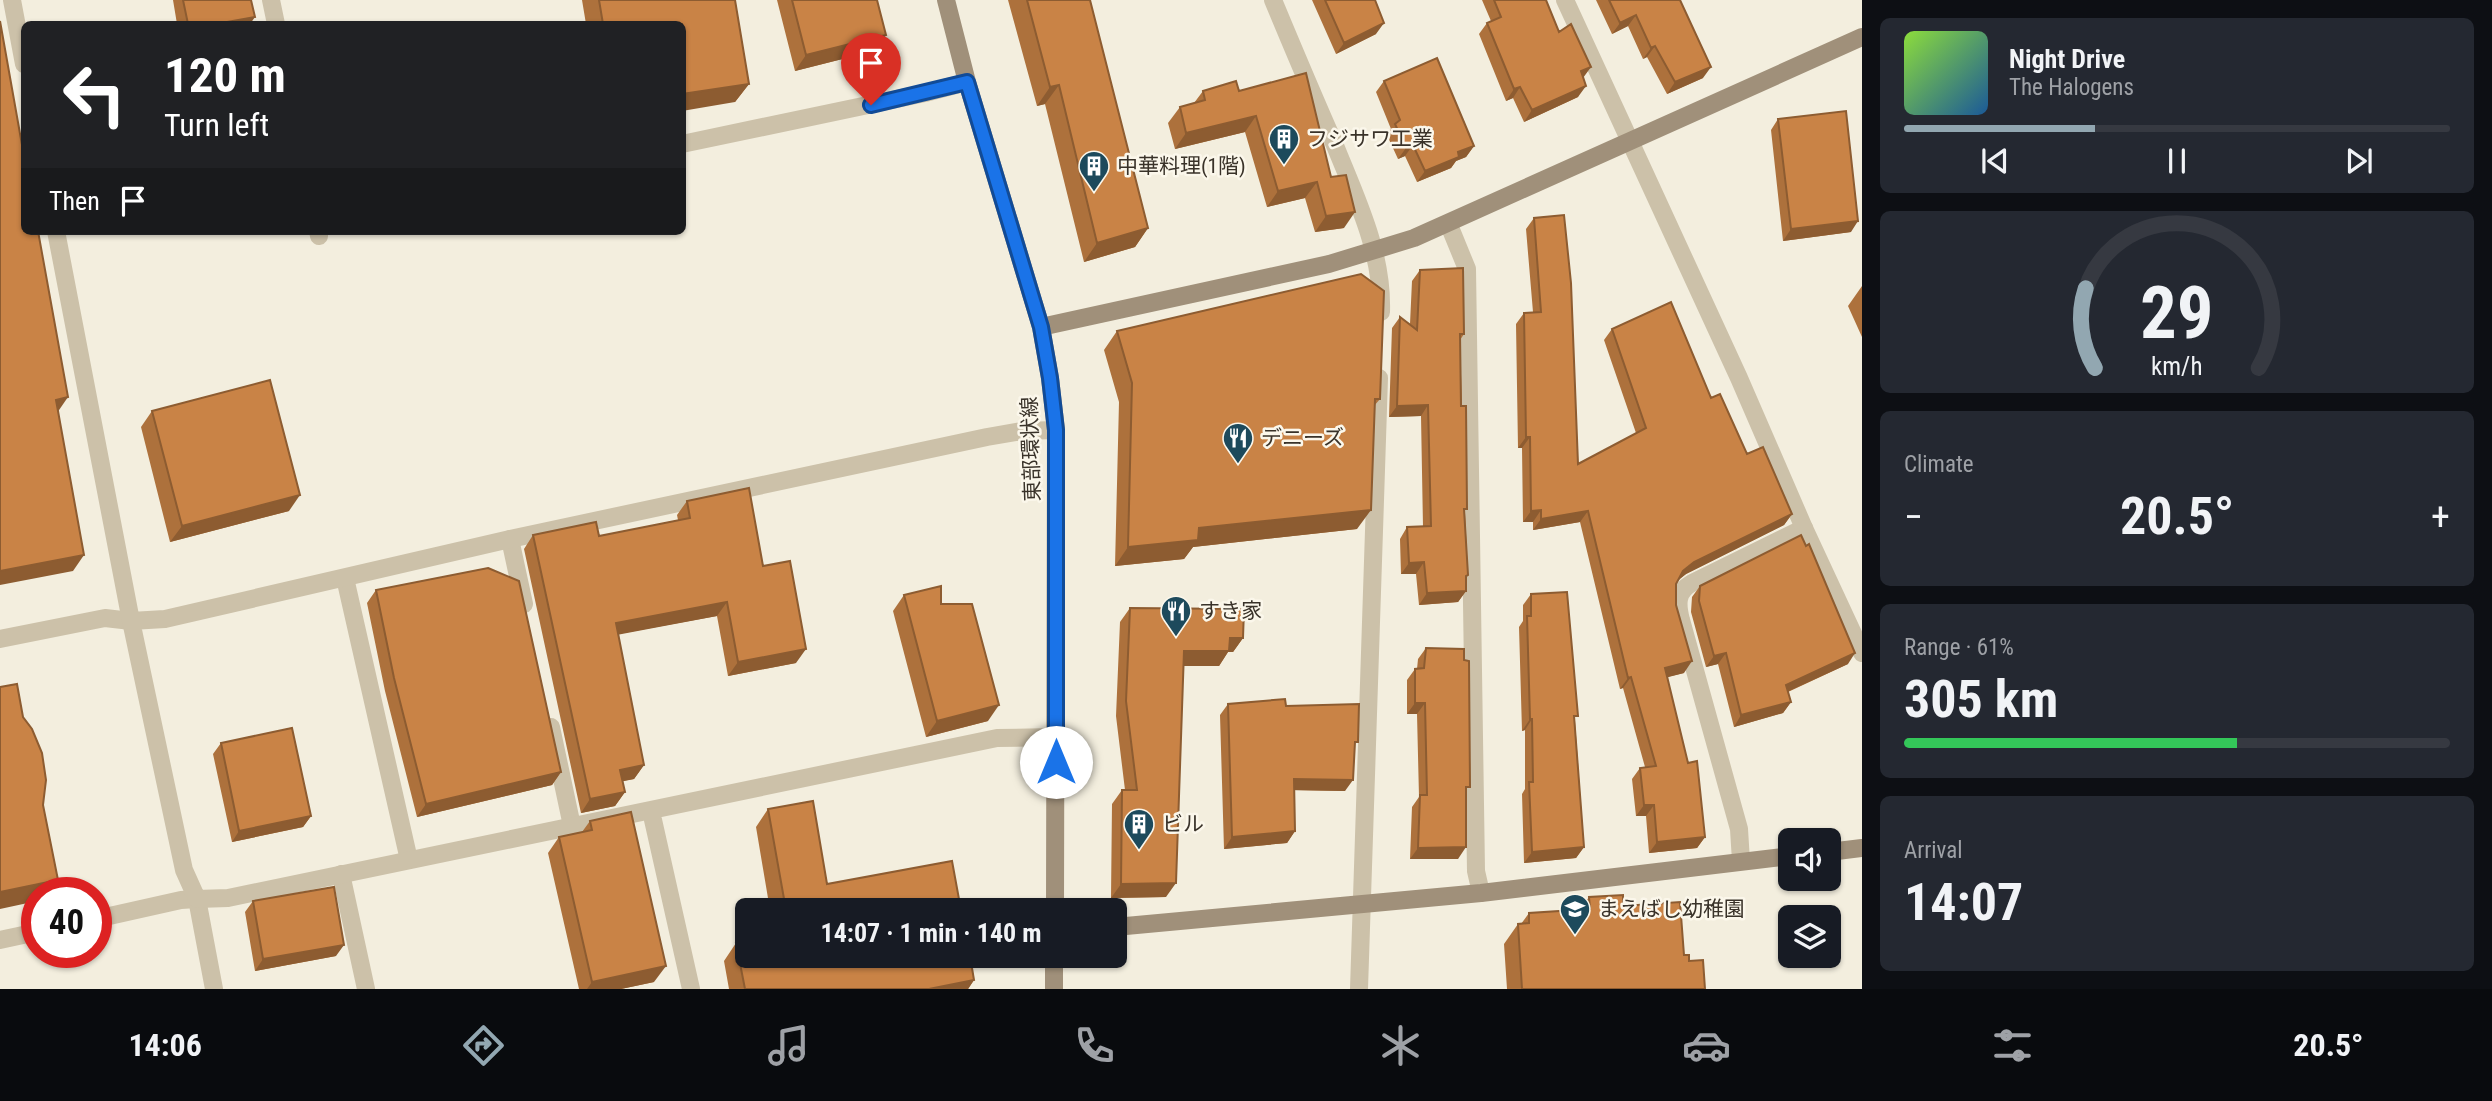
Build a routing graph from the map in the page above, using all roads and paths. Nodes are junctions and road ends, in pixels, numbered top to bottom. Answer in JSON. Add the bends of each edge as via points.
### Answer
{"nodes":[{"id":1,"x":12,"y":0,"type":"edge"},
{"id":2,"x":271,"y":0,"type":"edge"},
{"id":3,"x":946,"y":0,"type":"edge"},
{"id":4,"x":1273,"y":0,"type":"edge"},
{"id":5,"x":1565,"y":0,"type":"edge"},
{"id":6,"x":275,"y":21,"type":"edge"},
{"id":7,"x":1862,"y":37,"type":"edge"},
{"id":8,"x":21,"y":48,"type":"edge"},
{"id":9,"x":967,"y":82,"type":"junction"},
{"id":10,"x":1629,"y":140,"type":"junction"},
{"id":11,"x":686,"y":143,"type":"edge"},
{"id":12,"x":1448,"y":225,"type":"junction"},
{"id":13,"x":58,"y":235,"type":"edge"},
{"id":14,"x":1376,"y":251,"type":"junction"},
{"id":15,"x":1381,"y":324,"type":"edge"},
{"id":16,"x":1041,"y":327,"type":"junction"},
{"id":17,"x":1380,"y":365,"type":"edge"},
{"id":18,"x":1056,"y":430,"type":"junction"},
{"id":19,"x":1804,"y":528,"type":"junction"},
{"id":20,"x":510,"y":539,"type":"junction"},
{"id":21,"x":345,"y":578,"type":"junction"},
{"id":22,"x":131,"y":621,"type":"junction"},
{"id":23,"x":528,"y":621,"type":"edge"},
{"id":24,"x":0,"y":639,"type":"edge"},
{"id":25,"x":1862,"y":653,"type":"edge"},
{"id":26,"x":545,"y":703,"type":"edge"},
{"id":27,"x":1056,"y":737,"type":"junction"},
{"id":28,"x":651,"y":811,"type":"junction"},
{"id":29,"x":572,"y":826,"type":"junction"},
{"id":30,"x":1862,"y":848,"type":"edge"},
{"id":31,"x":1841,"y":851,"type":"edge"},
{"id":32,"x":1778,"y":857,"type":"edge"},
{"id":33,"x":409,"y":860,"type":"junction"},
{"id":34,"x":1741,"y":861,"type":"junction"},
{"id":35,"x":341,"y":874,"type":"junction"},
{"id":36,"x":1480,"y":893,"type":"junction"},
{"id":37,"x":1055,"y":898,"type":"edge"},
{"id":38,"x":197,"y":899,"type":"junction"},
{"id":39,"x":1361,"y":904,"type":"junction"},
{"id":40,"x":112,"y":915,"type":"edge"},
{"id":41,"x":1127,"y":925,"type":"edge"},
{"id":42,"x":21,"y":935,"type":"edge"},
{"id":43,"x":0,"y":940,"type":"edge"},
{"id":44,"x":1055,"y":968,"type":"edge"},
{"id":45,"x":215,"y":989,"type":"edge"},
{"id":46,"x":366,"y":989,"type":"edge"},
{"id":47,"x":691,"y":989,"type":"edge"},
{"id":48,"x":1054,"y":989,"type":"edge"},
{"id":49,"x":1359,"y":989,"type":"edge"}],
"edges":[{"from":1,"to":8,"type":"street"},
{"from":2,"to":6,"type":"street"},
{"from":3,"to":9,"type":"street","name":"東部環状線"},
{"from":4,"to":14,"type":"street"},
{"from":5,"to":10,"type":"street"},
{"from":7,"to":10,"type":"street"},
{"from":9,"to":11,"type":"street"},
{"from":9,"to":16,"type":"street","name":"東部環状線"},
{"from":10,"to":12,"type":"street"},
{"from":10,"to":19,"type":"street"},
{"from":12,"to":14,"type":"street"},
{"from":12,"to":36,"type":"street","via":[[1467,269],[1476,871]]},
{"from":13,"to":22,"type":"street"},
{"from":14,"to":15,"type":"street"},
{"from":14,"to":16,"type":"street"},
{"from":16,"to":18,"type":"street","name":"東部環状線"},
{"from":17,"to":39,"type":"street"},
{"from":18,"to":20,"type":"street","via":[[987,437]]},
{"from":18,"to":27,"type":"street","name":"東部環状線"},
{"from":19,"to":25,"type":"street"},
{"from":19,"to":34,"type":"street","via":[[1684,587],[1678,596],[1677,606],[1739,829]]},
{"from":20,"to":21,"type":"street"},
{"from":20,"to":23,"type":"street"},
{"from":21,"to":22,"type":"street","via":[[165,619]]},
{"from":21,"to":33,"type":"street"},
{"from":22,"to":24,"type":"street","via":[[105,618]]},
{"from":22,"to":38,"type":"street","via":[[184,870]]},
{"from":26,"to":29,"type":"street"},
{"from":27,"to":28,"type":"street","via":[[997,738]]},
{"from":27,"to":37,"type":"street","name":"東部環状線"},
{"from":28,"to":29,"type":"street"},
{"from":28,"to":47,"type":"street"},
{"from":29,"to":33,"type":"street"},
{"from":30,"to":31,"type":"street"},
{"from":32,"to":34,"type":"street"},
{"from":33,"to":35,"type":"street"},
{"from":34,"to":36,"type":"street"},
{"from":35,"to":38,"type":"street","via":[[228,898]]},
{"from":35,"to":46,"type":"street"},
{"from":36,"to":39,"type":"street"},
{"from":38,"to":40,"type":"street"},
{"from":38,"to":45,"type":"street"},
{"from":39,"to":41,"type":"street"},
{"from":39,"to":49,"type":"street"},
{"from":42,"to":43,"type":"street"},
{"from":44,"to":48,"type":"street"}]}
